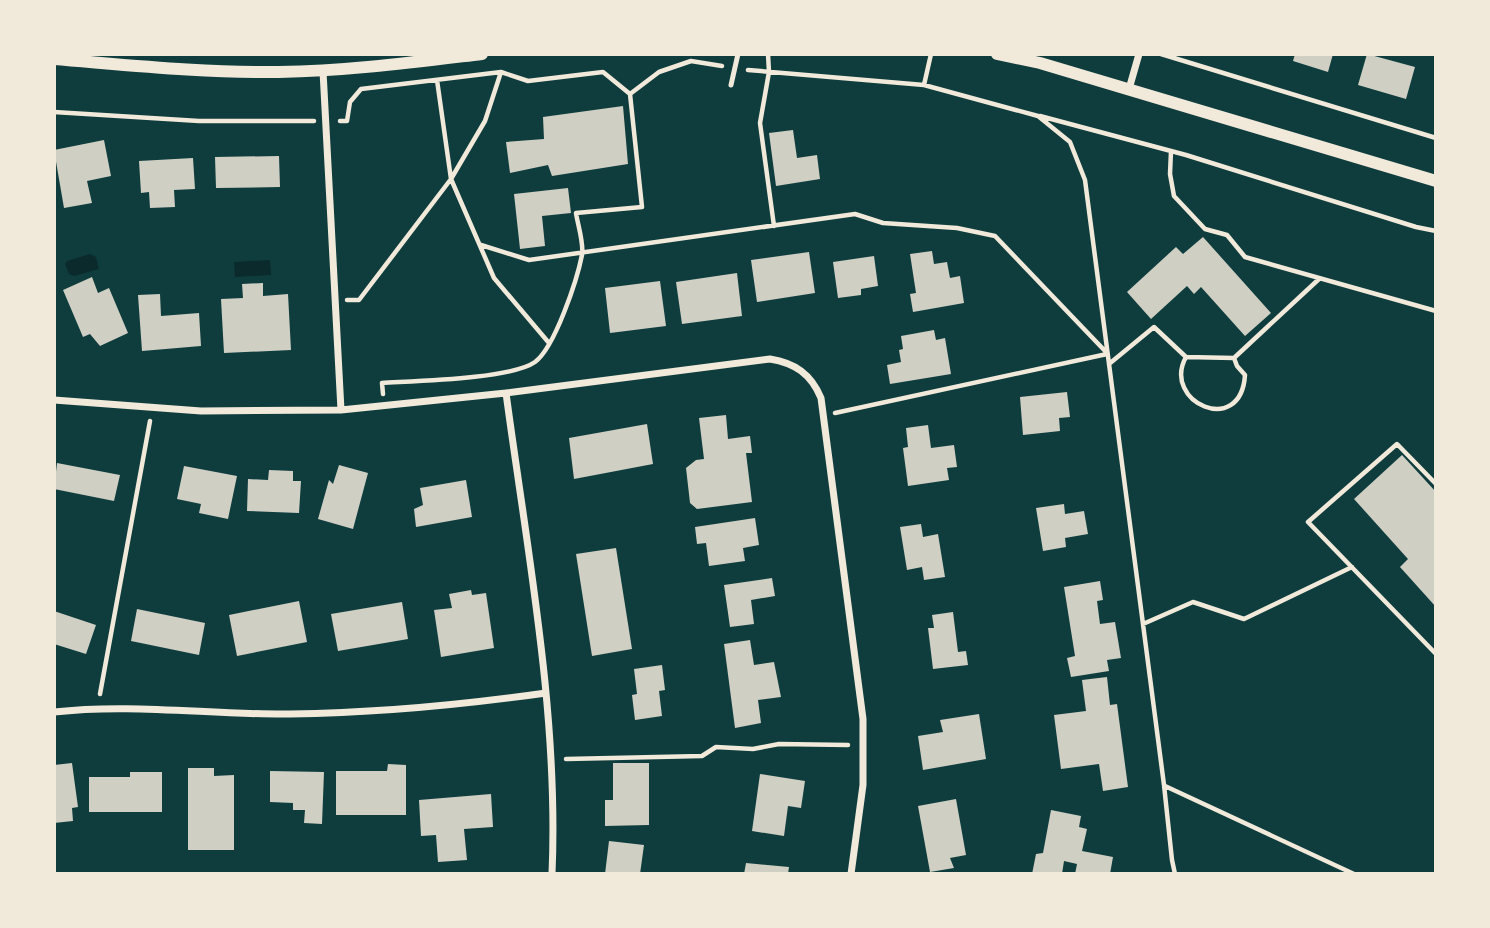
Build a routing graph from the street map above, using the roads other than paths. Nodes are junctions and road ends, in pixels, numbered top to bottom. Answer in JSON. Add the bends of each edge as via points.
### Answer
{"nodes":[{"id":1,"x":482,"y":54,"type":"edge"},
{"id":2,"x":738,"y":54,"type":"edge"},
{"id":3,"x":996,"y":54,"type":"edge"},
{"id":4,"x":1139,"y":54,"type":"edge"},
{"id":5,"x":54,"y":59,"type":"edge"},
{"id":6,"x":323,"y":71,"type":"junction"},
{"id":7,"x":731,"y":85,"type":"dead end"},
{"id":8,"x":1129,"y":89,"type":"junction"},
{"id":9,"x":1436,"y":181,"type":"edge"},
{"id":10,"x":506,"y":393,"type":"junction"},
{"id":11,"x":54,"y":400,"type":"edge"},
{"id":12,"x":341,"y":410,"type":"junction"},
{"id":13,"x":546,"y":693,"type":"junction"},
{"id":14,"x":54,"y":712,"type":"edge"},
{"id":15,"x":552,"y":874,"type":"edge"},
{"id":16,"x":851,"y":874,"type":"edge"}],
"edges":[{"from":1,"to":6,"type":"street"},
{"from":2,"to":7,"type":"lane"},
{"from":3,"to":8,"type":"street"},
{"from":4,"to":8,"type":"street"},
{"from":5,"to":6,"type":"street","via":[[180,69]]},
{"from":6,"to":12,"type":"street"},
{"from":8,"to":9,"type":"street"},
{"from":10,"to":12,"type":"street"},
{"from":10,"to":13,"type":"street"},
{"from":10,"to":16,"type":"street","via":[[770,359],[799,368],[816,385],[863,719],[863,785]]},
{"from":11,"to":12,"type":"street","via":[[201,411]]},
{"from":13,"to":14,"type":"street","via":[[419,708],[289,714]]},
{"from":13,"to":15,"type":"street"}]}
